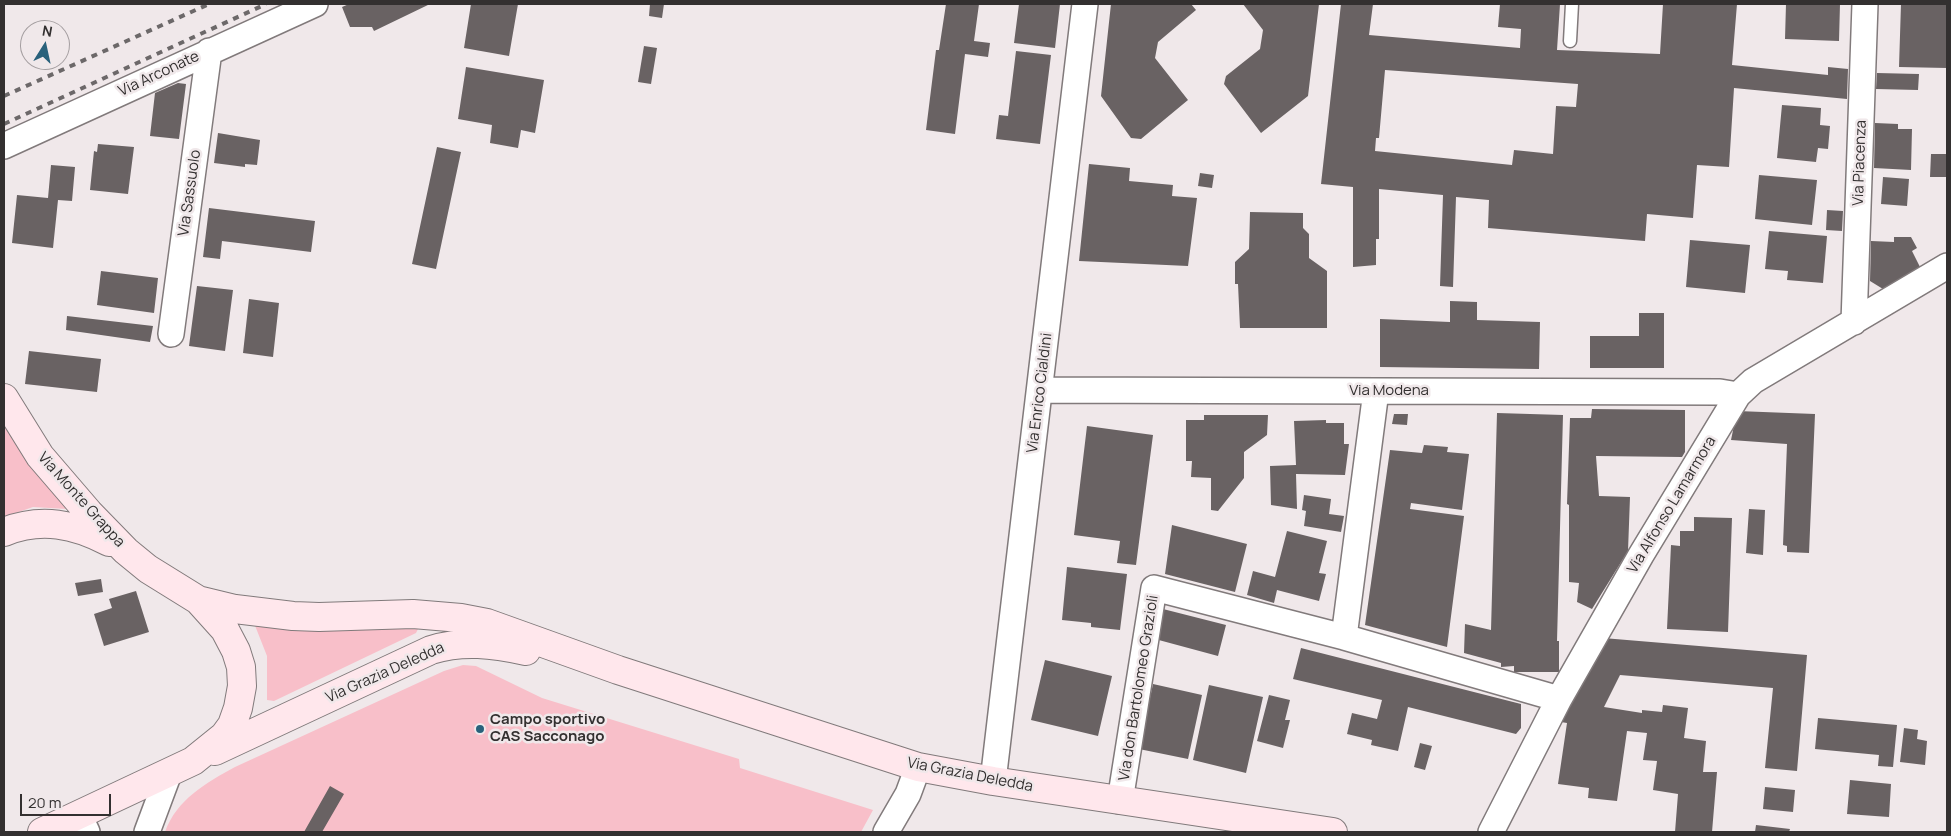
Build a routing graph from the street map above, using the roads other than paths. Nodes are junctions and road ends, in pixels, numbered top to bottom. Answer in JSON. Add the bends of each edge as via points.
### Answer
{"nodes":[{"id":1,"x":315,"y":4,"type":"edge"},
{"id":2,"x":1085,"y":4,"type":"edge"},
{"id":3,"x":1572,"y":4,"type":"edge"},
{"id":4,"x":1865,"y":4,"type":"edge"},
{"id":5,"x":1570,"y":41,"type":"dead end"},
{"id":6,"x":209,"y":51,"type":"junction"},
{"id":7,"x":4,"y":146,"type":"edge"},
{"id":8,"x":1947,"y":266,"type":"edge"},
{"id":9,"x":1854,"y":322,"type":"junction"},
{"id":10,"x":171,"y":334,"type":"dead end"},
{"id":11,"x":1040,"y":390,"type":"junction"},
{"id":12,"x":1376,"y":391,"type":"junction"},
{"id":13,"x":1738,"y":395,"type":"junction"},
{"id":14,"x":4,"y":398,"type":"edge"},
{"id":15,"x":4,"y":532,"type":"edge"},
{"id":16,"x":126,"y":551,"type":"junction"},
{"id":17,"x":198,"y":600,"type":"junction"},
{"id":18,"x":1344,"y":637,"type":"junction"},
{"id":19,"x":618,"y":670,"type":"junction"},
{"id":20,"x":1559,"y":698,"type":"junction"},
{"id":21,"x":181,"y":767,"type":"junction"},
{"id":22,"x":918,"y":767,"type":"junction"},
{"id":23,"x":993,"y":782,"type":"junction"},
{"id":24,"x":1120,"y":801,"type":"junction"},
{"id":25,"x":83,"y":824,"type":"edge"},
{"id":26,"x":42,"y":832,"type":"edge"},
{"id":27,"x":147,"y":832,"type":"edge"},
{"id":28,"x":886,"y":832,"type":"edge"},
{"id":29,"x":1333,"y":832,"type":"edge"},
{"id":30,"x":1491,"y":832,"type":"edge"}],
"edges":[{"from":1,"to":6,"type":"street","name":"Via Arconate"},
{"from":2,"to":11,"type":"street","name":"Via Enrico Cialdini"},
{"from":3,"to":5,"type":"lane"},
{"from":4,"to":9,"type":"street","name":"Via Piacenza"},
{"from":6,"to":7,"type":"street","name":"Via Arconate"},
{"from":6,"to":10,"type":"street","name":"Via Sassuolo"},
{"from":8,"to":9,"type":"street","name":"Via Alfonso Lamarmora"},
{"from":9,"to":13,"type":"street","name":"Via Alfonso Lamarmora","via":[[1753,381]]},
{"from":11,"to":12,"type":"street","name":"Via Modena"},
{"from":11,"to":23,"type":"street","name":"Via Enrico Cialdini"},
{"from":12,"to":13,"type":"street","name":"Via Modena","via":[[1558,390]]},
{"from":12,"to":18,"type":"street"},
{"from":13,"to":20,"type":"street","name":"Via Alfonso Lamarmora"},
{"from":14,"to":16,"type":"main road","name":"Via Monte Grappa","via":[[52,471]]},
{"from":15,"to":16,"type":"main road","name":"Via Monte Grappa","via":[[37,523],[65,525],[93,533]]},
{"from":16,"to":17,"type":"main road","name":"Via Monte Grappa","via":[[164,580]]},
{"from":17,"to":19,"type":"main road","name":"Via Grazia Deledda","via":[[235,609],[318,618],[413,614],[461,618],[487,623]]},
{"from":17,"to":21,"type":"main road","name":"Via Monte Grappa","via":[[225,630],[236,651],[242,686],[232,725],[224,736]]},
{"from":18,"to":20,"type":"street","name":"Via don Bartolomeo Grazioli"},
{"from":18,"to":24,"type":"street","name":"Via don Bartolomeo Grazioli","via":[[1154,588]]},
{"from":19,"to":21,"type":"main road","name":"Via Grazia Deledda","via":[[500,645],[447,645],[416,656]]},
{"from":19,"to":22,"type":"main road","name":"Via Grazia Deledda"},
{"from":20,"to":30,"type":"street","name":"Via Alfonso Lamarmora"},
{"from":21,"to":25,"type":"main road","name":"Via Monte Grappa"},
{"from":21,"to":27,"type":"street"},
{"from":22,"to":23,"type":"main road","name":"Via Grazia Deledda"},
{"from":22,"to":28,"type":"street","via":[[908,794]]},
{"from":23,"to":24,"type":"main road","name":"Via Grazia Deledda"},
{"from":24,"to":29,"type":"main road","name":"Via Grazia Deledda"},
{"from":25,"to":26,"type":"main road","name":"Via Monte Grappa"}]}
